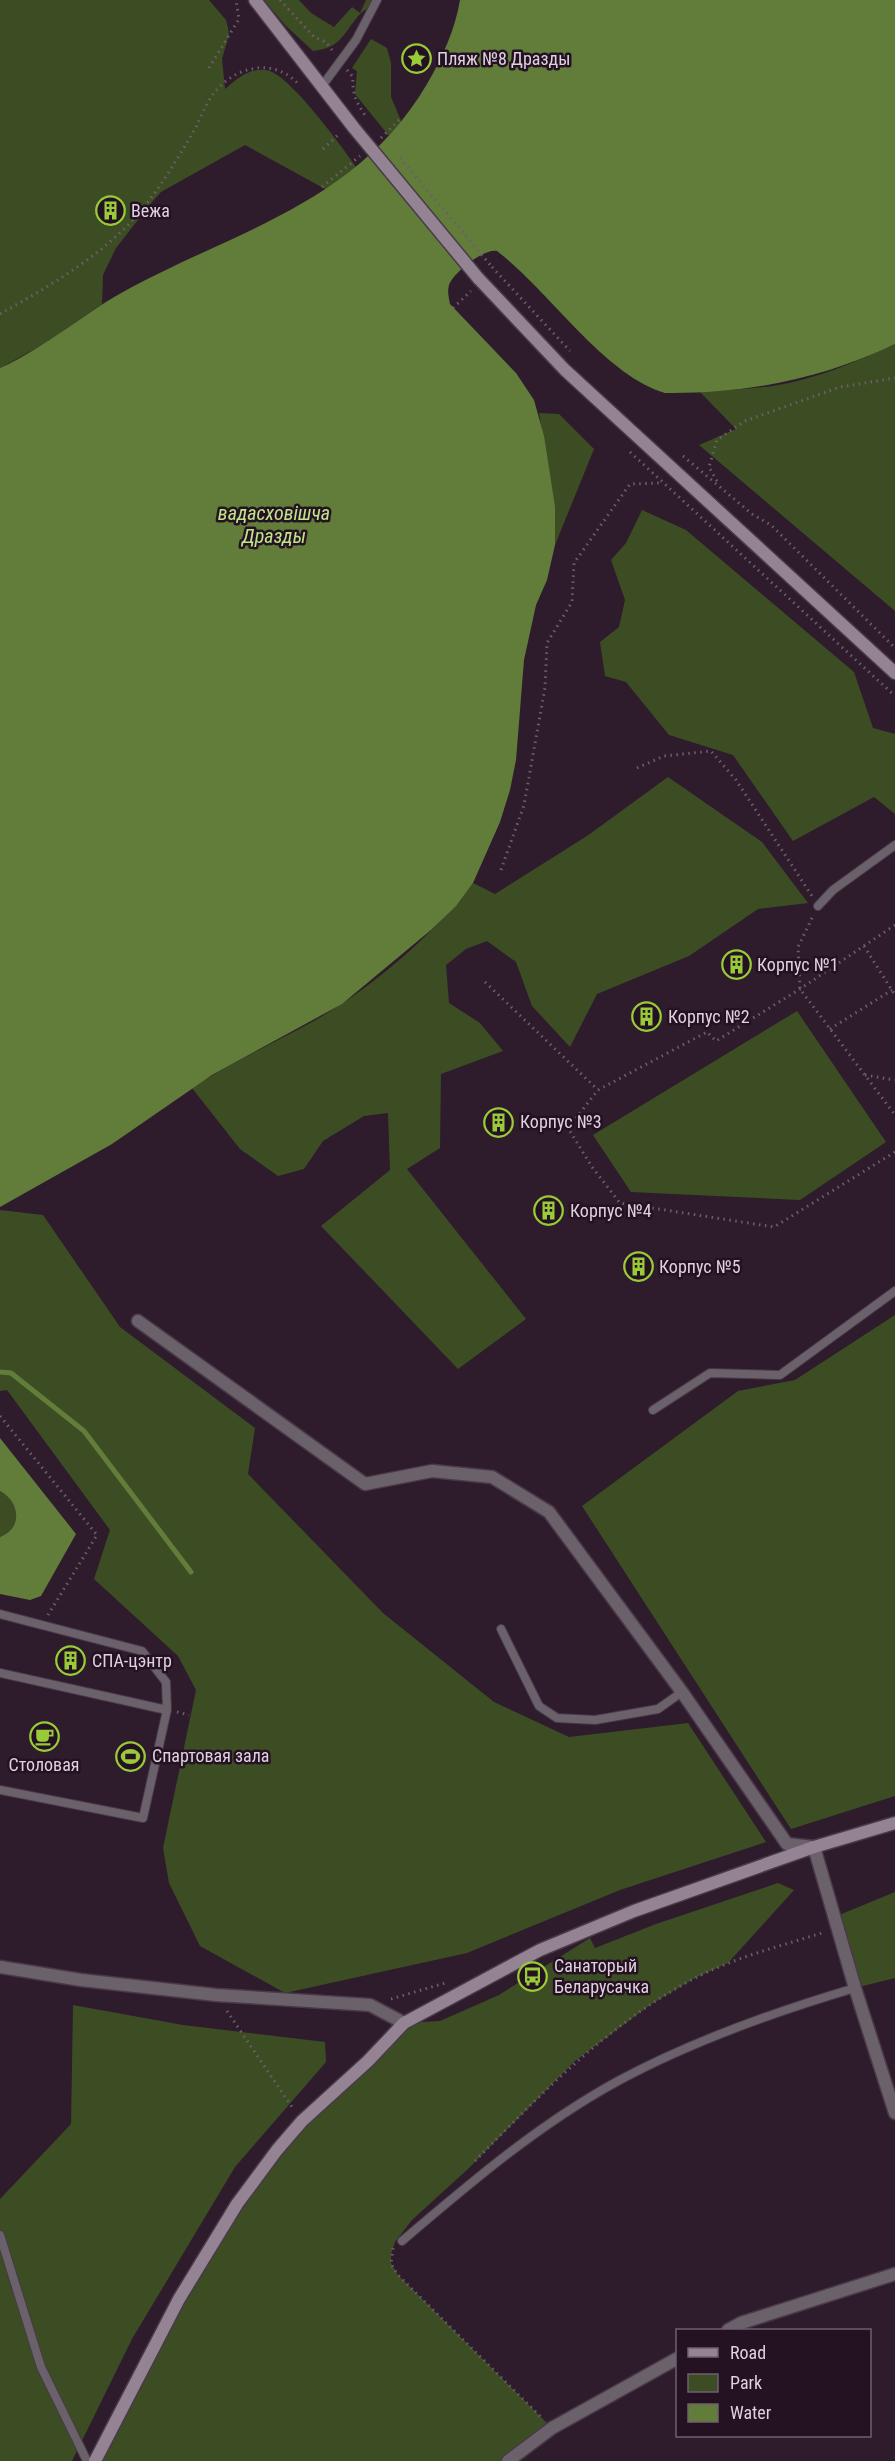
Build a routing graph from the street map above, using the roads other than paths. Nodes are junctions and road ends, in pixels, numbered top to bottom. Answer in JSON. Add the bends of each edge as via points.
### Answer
{"nodes":[{"id":1,"x":255,"y":0,"type":"edge"},
{"id":2,"x":377,"y":0,"type":"edge"},
{"id":3,"x":322,"y":86,"type":"junction"},
{"id":4,"x":895,"y":673,"type":"edge"},
{"id":5,"x":895,"y":845,"type":"edge"},
{"id":6,"x":818,"y":906,"type":"road end"},
{"id":7,"x":895,"y":1291,"type":"edge"},
{"id":8,"x":138,"y":1321,"type":"dead end"},
{"id":9,"x":653,"y":1410,"type":"dead end"},
{"id":10,"x":0,"y":1614,"type":"edge"},
{"id":11,"x":501,"y":1629,"type":"dead end"},
{"id":12,"x":0,"y":1673,"type":"edge"},
{"id":13,"x":682,"y":1692,"type":"junction"},
{"id":14,"x":167,"y":1710,"type":"junction"},
{"id":15,"x":0,"y":1790,"type":"edge"},
{"id":16,"x":895,"y":1823,"type":"edge"},
{"id":17,"x":814,"y":1847,"type":"junction"},
{"id":18,"x":0,"y":1966,"type":"edge"},
{"id":19,"x":855,"y":1988,"type":"junction"},
{"id":20,"x":404,"y":2023,"type":"junction"},
{"id":21,"x":895,"y":2113,"type":"edge"},
{"id":22,"x":0,"y":2235,"type":"edge"},
{"id":23,"x":399,"y":2242,"type":"road end"},
{"id":24,"x":895,"y":2274,"type":"edge"},
{"id":25,"x":731,"y":2329,"type":"edge"},
{"id":26,"x":676,"y":2359,"type":"edge"},
{"id":27,"x":87,"y":2461,"type":"edge"},
{"id":28,"x":95,"y":2461,"type":"edge"},
{"id":29,"x":508,"y":2461,"type":"edge"}],
"edges":[{"from":1,"to":3,"type":"street"},
{"from":2,"to":3,"type":"lane","via":[[356,40]]},
{"from":3,"to":4,"type":"street","bridge":true,"via":[[478,278],[565,370]]},
{"from":5,"to":6,"type":"lane","via":[[833,890]]},
{"from":7,"to":9,"type":"lane","via":[[780,1375],[710,1372]]},
{"from":8,"to":13,"type":"street","via":[[365,1484],[432,1471],[492,1477],[549,1512]]},
{"from":10,"to":14,"type":"lane","via":[[142,1650],[166,1682]]},
{"from":11,"to":13,"type":"lane","via":[[538,1706],[557,1718],[596,1720],[658,1709]]},
{"from":12,"to":14,"type":"lane"},
{"from":13,"to":17,"type":"street","via":[[787,1844]]},
{"from":14,"to":15,"type":"lane","via":[[143,1818]]},
{"from":16,"to":17,"type":"street"},
{"from":17,"to":19,"type":"street"},
{"from":17,"to":20,"type":"street","via":[[634,1911],[540,1950]]},
{"from":18,"to":20,"type":"street","via":[[81,1980],[216,1995],[370,2005]]},
{"from":19,"to":21,"type":"street"},
{"from":19,"to":23,"type":"lane","via":[[778,2011],[618,2081],[548,2124]]},
{"from":20,"to":28,"type":"street","via":[[302,2121],[237,2204],[179,2299]]},
{"from":22,"to":27,"type":"lane","via":[[40,2367]]},
{"from":24,"to":25,"type":"street"},
{"from":26,"to":29,"type":"street","via":[[552,2428]]}]}
